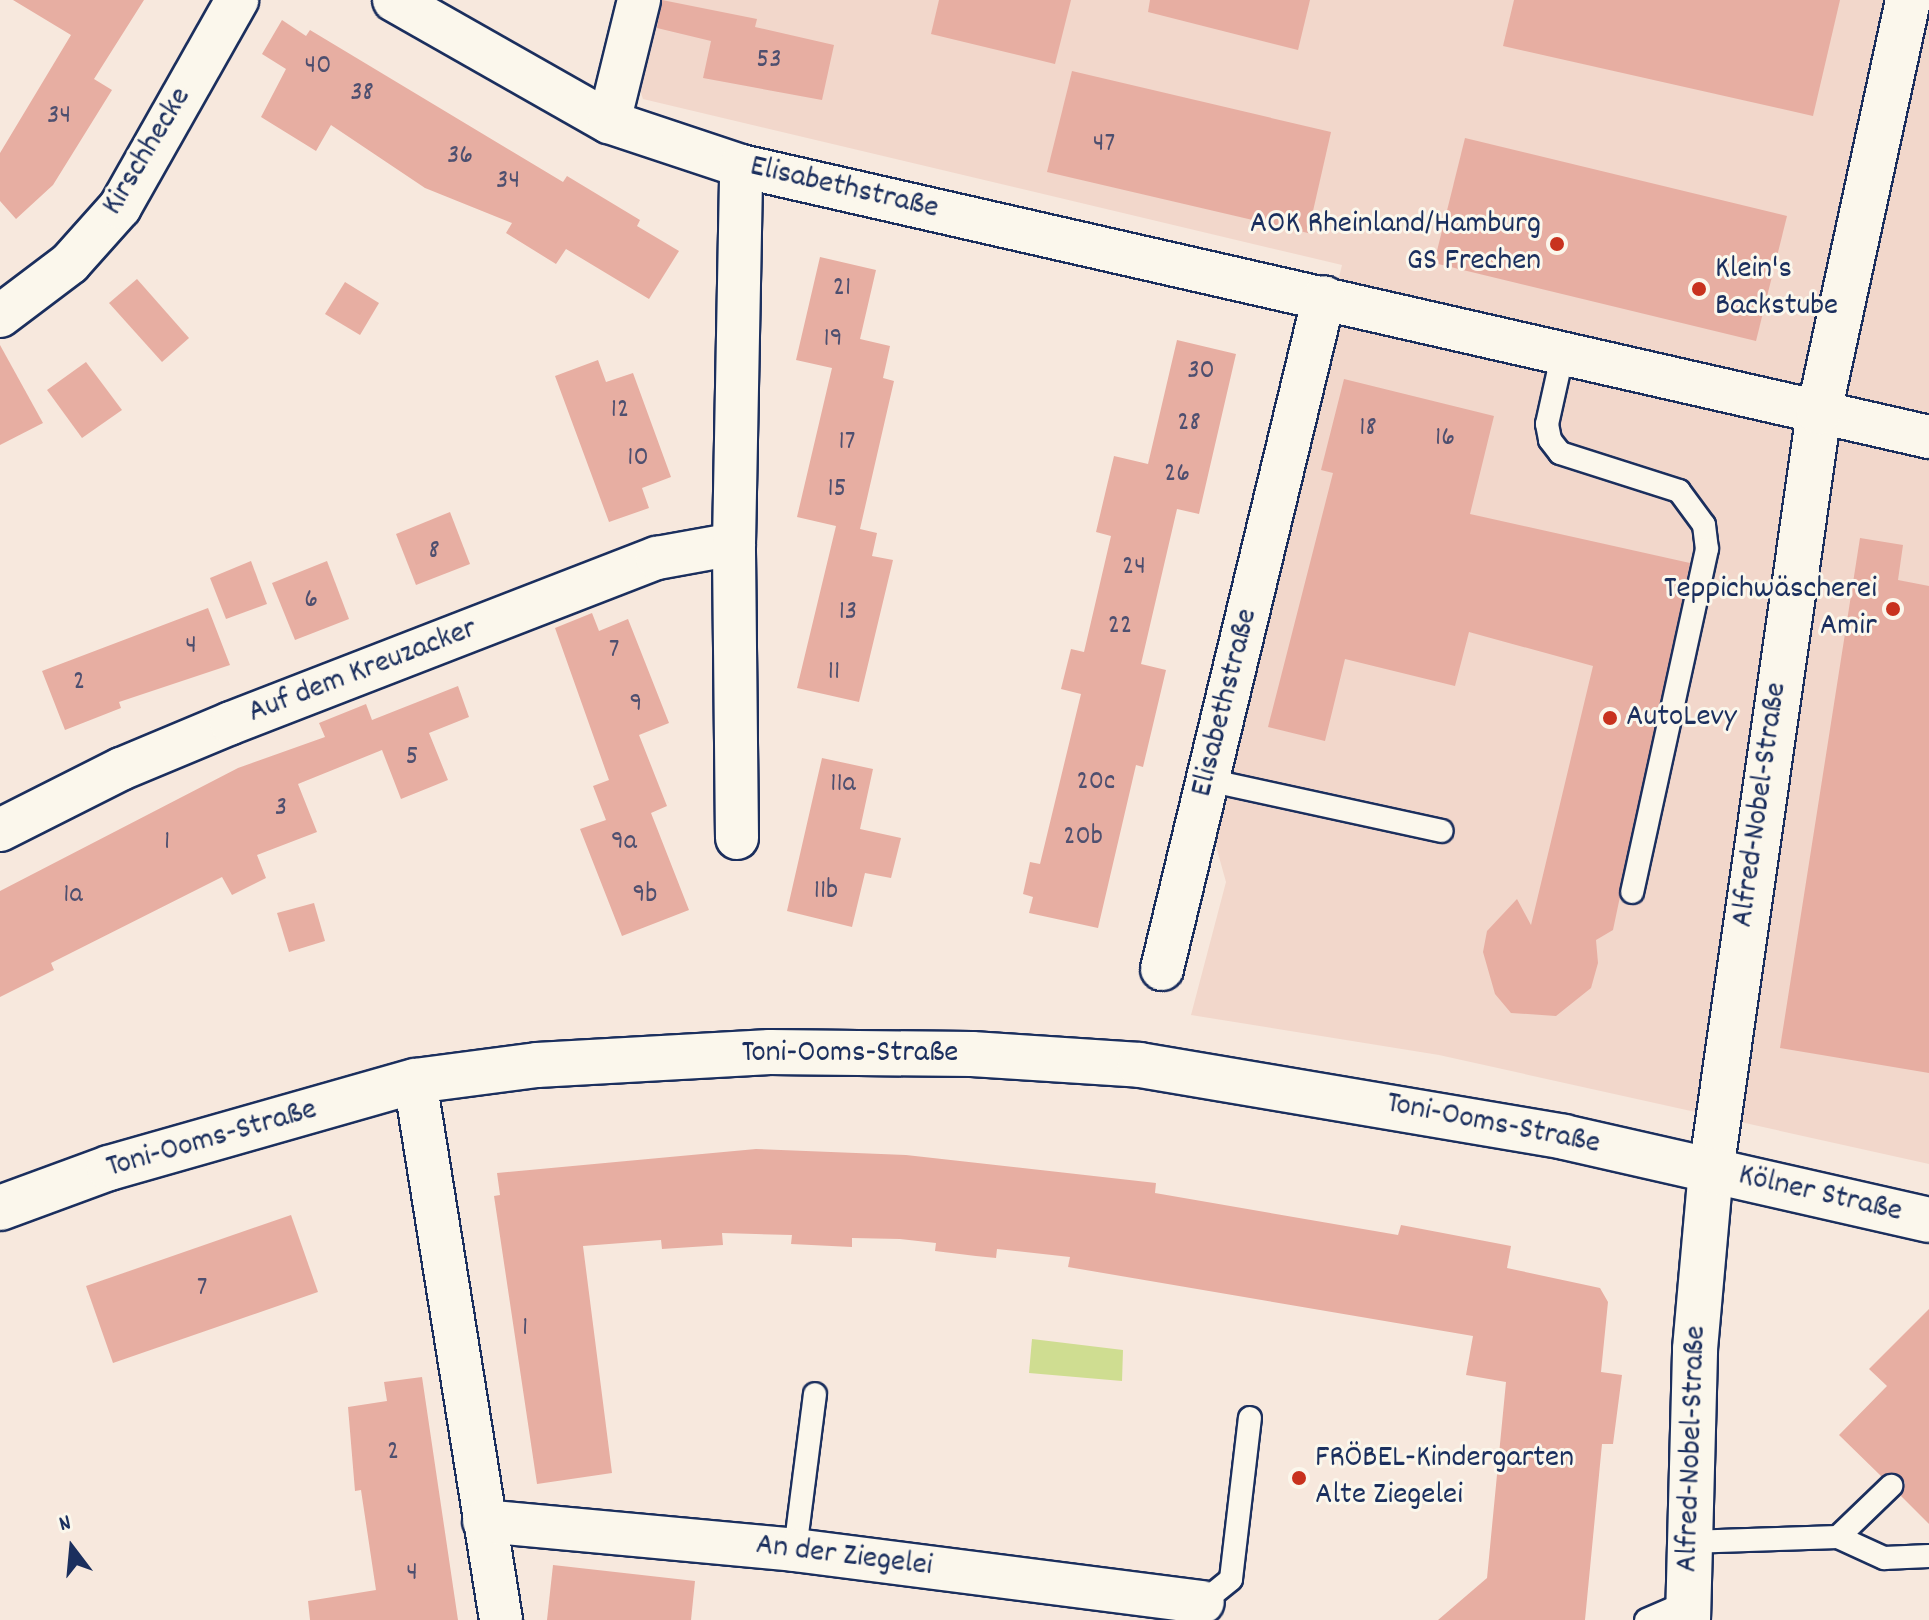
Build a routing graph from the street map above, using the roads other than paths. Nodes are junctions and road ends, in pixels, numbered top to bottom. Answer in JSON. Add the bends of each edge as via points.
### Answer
{"nodes":[{"id":1,"x":237,"y":0,"type":"edge"},
{"id":2,"x":394,"y":0,"type":"edge"},
{"id":3,"x":639,"y":0,"type":"edge"},
{"id":4,"x":1908,"y":0,"type":"edge"},
{"id":5,"x":609,"y":122,"type":"junction"},
{"id":6,"x":741,"y":166,"type":"junction"},
{"id":7,"x":1324,"y":297,"type":"junction"},
{"id":8,"x":0,"y":316,"type":"edge"},
{"id":9,"x":1563,"y":352,"type":"junction"},
{"id":10,"x":1819,"y":412,"type":"junction"},
{"id":11,"x":1929,"y":437,"type":"edge"},
{"id":12,"x":734,"y":544,"type":"junction"},
{"id":13,"x":1208,"y":780,"type":"junction"},
{"id":14,"x":0,"y":829,"type":"edge"},
{"id":15,"x":1441,"y":831,"type":"dead end"},
{"id":16,"x":737,"y":838,"type":"dead end"},
{"id":17,"x":1632,"y":892,"type":"dead end"},
{"id":18,"x":1162,"y":969,"type":"dead end"},
{"id":19,"x":415,"y":1081,"type":"junction"},
{"id":20,"x":1711,"y":1171,"type":"junction"},
{"id":21,"x":0,"y":1208,"type":"edge"},
{"id":22,"x":1929,"y":1220,"type":"edge"},
{"id":23,"x":815,"y":1394,"type":"dead end"},
{"id":24,"x":1250,"y":1418,"type":"dead end"},
{"id":25,"x":1891,"y":1486,"type":"dead end"},
{"id":26,"x":484,"y":1521,"type":"junction"},
{"id":27,"x":1838,"y":1537,"type":"junction"},
{"id":28,"x":1688,"y":1542,"type":"junction"},
{"id":29,"x":795,"y":1550,"type":"junction"},
{"id":30,"x":1929,"y":1556,"type":"edge"},
{"id":31,"x":1203,"y":1602,"type":"joint"},
{"id":32,"x":1688,"y":1611,"type":"edge"},
{"id":33,"x":501,"y":1620,"type":"edge"},
{"id":34,"x":1646,"y":1620,"type":"edge"}],
"edges":[{"from":1,"to":8,"type":"street","name":"Kirschhecke","via":[[120,207],[70,263]]},
{"from":2,"to":5,"type":"street","name":"Elisabethstraße"},
{"from":3,"to":5,"type":"street"},
{"from":4,"to":10,"type":"main road","name":"Alfred-Nobel-Straße"},
{"from":5,"to":6,"type":"street","name":"Elisabethstraße"},
{"from":6,"to":7,"type":"street","name":"Elisabethstraße"},
{"from":6,"to":12,"type":"street"},
{"from":7,"to":9,"type":"street","name":"Elisabethstraße"},
{"from":7,"to":13,"type":"street","name":"Elisabethstraße"},
{"from":9,"to":10,"type":"street","name":"Elisabethstraße"},
{"from":9,"to":17,"type":"lane","via":[[1549,414],[1550,440],[1560,453],[1679,491],[1704,525],[1707,549]]},
{"from":10,"to":11,"type":"street","name":"Elisabethstraße"},
{"from":10,"to":20,"type":"main road","name":"Alfred-Nobel-Straße"},
{"from":12,"to":14,"type":"street","name":"Auf dem Kreuzacker","via":[[657,558],[246,717],[121,769]]},
{"from":12,"to":16,"type":"street"},
{"from":13,"to":15,"type":"lane"},
{"from":13,"to":18,"type":"street","name":"Elisabethstraße"},
{"from":19,"to":20,"type":"main road","name":"Toni-Ooms-Straße","via":[[537,1065],[770,1052],[972,1054],[1140,1065],[1549,1134]]},
{"from":19,"to":21,"type":"main road","name":"Toni-Ooms-Straße","via":[[109,1168]]},
{"from":19,"to":26,"type":"street"},
{"from":20,"to":22,"type":"main road","name":"Kölner Straße"},
{"from":20,"to":28,"type":"main road","name":"Alfred-Nobel-Straße","via":[[1695,1349]]},
{"from":23,"to":29,"type":"lane"},
{"from":24,"to":31,"type":"lane","via":[[1231,1579]]},
{"from":25,"to":27,"type":"lane"},
{"from":26,"to":29,"type":"street","name":"An der Ziegelei"},
{"from":26,"to":33,"type":"street"},
{"from":27,"to":28,"type":"lane"},
{"from":27,"to":30,"type":"lane","via":[[1884,1558]]},
{"from":28,"to":32,"type":"main road","name":"Alfred-Nobel-Straße"},
{"from":29,"to":31,"type":"street","name":"An der Ziegelei"},
{"from":32,"to":34,"type":"lane"}]}
